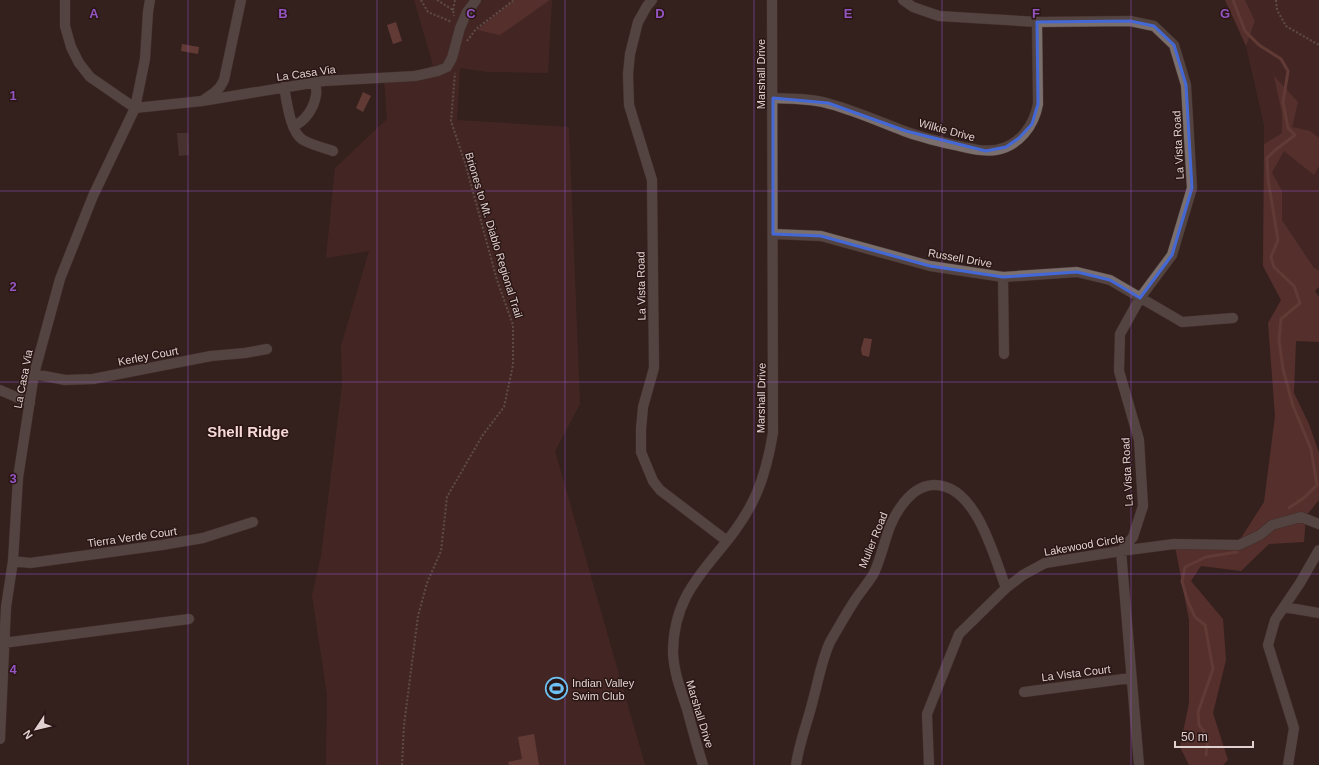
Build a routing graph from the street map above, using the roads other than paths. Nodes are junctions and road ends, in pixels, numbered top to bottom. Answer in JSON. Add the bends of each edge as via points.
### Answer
{"nodes":[{"id":1,"x":65,"y":0,"type":"edge"},
{"id":2,"x":150,"y":0,"type":"edge"},
{"id":3,"x":476,"y":0,"type":"edge"},
{"id":4,"x":652,"y":0,"type":"edge"},
{"id":5,"x":772,"y":0,"type":"edge"},
{"id":6,"x":903,"y":0,"type":"edge"},
{"id":7,"x":244,"y":1,"type":"edge"},
{"id":8,"x":1037,"y":22,"type":"junction"},
{"id":9,"x":315,"y":82,"type":"junction"},
{"id":10,"x":284,"y":87,"type":"junction"},
{"id":11,"x":773,"y":98,"type":"junction"},
{"id":12,"x":202,"y":101,"type":"junction"},
{"id":13,"x":135,"y":108,"type":"junction"},
{"id":14,"x":293,"y":126,"type":"junction"},
{"id":15,"x":333,"y":151,"type":"dead end"},
{"id":16,"x":774,"y":234,"type":"junction"},
{"id":17,"x":1003,"y":277,"type":"junction"},
{"id":18,"x":1140,"y":298,"type":"junction"},
{"id":19,"x":1233,"y":318,"type":"dead end"},
{"id":20,"x":267,"y":349,"type":"dead end"},
{"id":21,"x":1004,"y":354,"type":"dead end"},
{"id":22,"x":34,"y":374,"type":"junction"},
{"id":23,"x":0,"y":390,"type":"edge"},
{"id":24,"x":30,"y":403,"type":"junction"},
{"id":25,"x":253,"y":522,"type":"dead end"},
{"id":26,"x":1319,"y":524,"type":"edge"},
{"id":27,"x":727,"y":541,"type":"junction"},
{"id":28,"x":1319,"y":550,"type":"edge"},
{"id":29,"x":1121,"y":551,"type":"junction"},
{"id":30,"x":13,"y":561,"type":"junction"},
{"id":31,"x":1006,"y":588,"type":"junction"},
{"id":32,"x":0,"y":596,"type":"edge"},
{"id":33,"x":6,"y":607,"type":"junction"},
{"id":34,"x":1284,"y":607,"type":"junction"},
{"id":35,"x":1319,"y":613,"type":"edge"},
{"id":36,"x":190,"y":619,"type":"dead end"},
{"id":37,"x":4,"y":643,"type":"junction"},
{"id":38,"x":1131,"y":678,"type":"junction"},
{"id":39,"x":1,"y":681,"type":"edge"},
{"id":40,"x":1024,"y":692,"type":"dead end"},
{"id":41,"x":0,"y":739,"type":"edge"},
{"id":42,"x":703,"y":765,"type":"edge"},
{"id":43,"x":796,"y":765,"type":"edge"},
{"id":44,"x":929,"y":765,"type":"edge"},
{"id":45,"x":1139,"y":765,"type":"edge"},
{"id":46,"x":1288,"y":765,"type":"edge"}],
"edges":[{"from":1,"to":13,"type":"street","via":[[65,26],[79,63],[90,77]]},
{"from":2,"to":13,"type":"street","via":[[145,59]]},
{"from":3,"to":9,"type":"street","name":"La Casa Via","via":[[458,26],[452,58],[447,67],[415,76]]},
{"from":4,"to":27,"type":"street","name":"La Vista Road","via":[[638,22],[628,74],[629,104],[652,180],[654,368],[643,406],[641,452],[660,490]]},
{"from":5,"to":11,"type":"street","name":"Marshall Drive"},
{"from":6,"to":8,"type":"street","name":"La Vista Road","via":[[939,16]]},
{"from":7,"to":12,"type":"street","via":[[224,80],[215,92]]},
{"from":8,"to":11,"type":"street","name":"Wilkie Drive","via":[[1036,114],[1027,131],[1013,143],[997,150],[975,150],[906,131],[828,103]]},
{"from":8,"to":18,"type":"street","name":"La Vista Road","via":[[1130,21],[1154,26],[1174,45],[1186,85],[1192,188],[1172,255]]},
{"from":9,"to":10,"type":"street","name":"La Casa Via"},
{"from":9,"to":14,"type":"street","via":[[317,93],[314,102],[305,119]]},
{"from":10,"to":12,"type":"street","name":"La Casa Via"},
{"from":10,"to":14,"type":"street"},
{"from":11,"to":16,"type":"street","name":"Marshall Drive"},
{"from":12,"to":13,"type":"street","name":"La Casa Via"},
{"from":13,"to":22,"type":"street","name":"La Casa Via","via":[[92,196],[60,279]]},
{"from":14,"to":15,"type":"street","via":[[295,132],[304,140]]},
{"from":16,"to":17,"type":"street","name":"Russell Drive","via":[[821,236],[930,266]]},
{"from":16,"to":27,"type":"street","name":"Marshall Drive","via":[[773,433],[769,455],[753,503]]},
{"from":17,"to":18,"type":"street","name":"Russell Drive","via":[[1077,272],[1110,280]]},
{"from":17,"to":21,"type":"street"},
{"from":18,"to":19,"type":"street","name":"Russell Drive","via":[[1182,322]]},
{"from":18,"to":29,"type":"street","name":"La Vista Road","via":[[1120,334],[1119,371],[1139,440],[1142,506],[1133,537]]},
{"from":20,"to":22,"type":"street","name":"Kerley Court","via":[[211,356],[93,379],[65,380]]},
{"from":22,"to":24,"type":"street","name":"La Casa Via"},
{"from":23,"to":24,"type":"street"},
{"from":24,"to":30,"type":"street","name":"La Casa Via","via":[[18,478]]},
{"from":25,"to":30,"type":"street","name":"Tierra Verde Court","via":[[203,538],[162,545],[30,563]]},
{"from":26,"to":29,"type":"street","name":"Lakewood Circle","via":[[1301,517],[1293,519],[1272,525],[1260,536],[1239,545],[1174,544]]},
{"from":27,"to":42,"type":"street","name":"Marshall Drive","via":[[687,592],[674,634],[674,667]]},
{"from":28,"to":34,"type":"street"},
{"from":29,"to":31,"type":"street","name":"Lakewood Circle","via":[[1045,563],[1023,574]]},
{"from":29,"to":38,"type":"street"},
{"from":30,"to":33,"type":"street","name":"La Casa Via"},
{"from":31,"to":43,"type":"street","name":"Muller Road","via":[[983,527],[964,499],[954,490],[940,485],[922,487],[909,496],[889,528],[874,573],[829,644]]},
{"from":31,"to":44,"type":"street","name":"Lakewood Circle","via":[[959,634],[927,714]]},
{"from":32,"to":33,"type":"street"},
{"from":33,"to":37,"type":"street","name":"La Casa Via"},
{"from":34,"to":35,"type":"street"},
{"from":34,"to":46,"type":"street","via":[[1275,620],[1268,645],[1294,728]]},
{"from":36,"to":37,"type":"street"},
{"from":37,"to":39,"type":"street","name":"La Casa Via"},
{"from":38,"to":40,"type":"street","name":"La Vista Court"},
{"from":38,"to":45,"type":"street"},
{"from":39,"to":41,"type":"street","name":"La Casa Via"}]}
